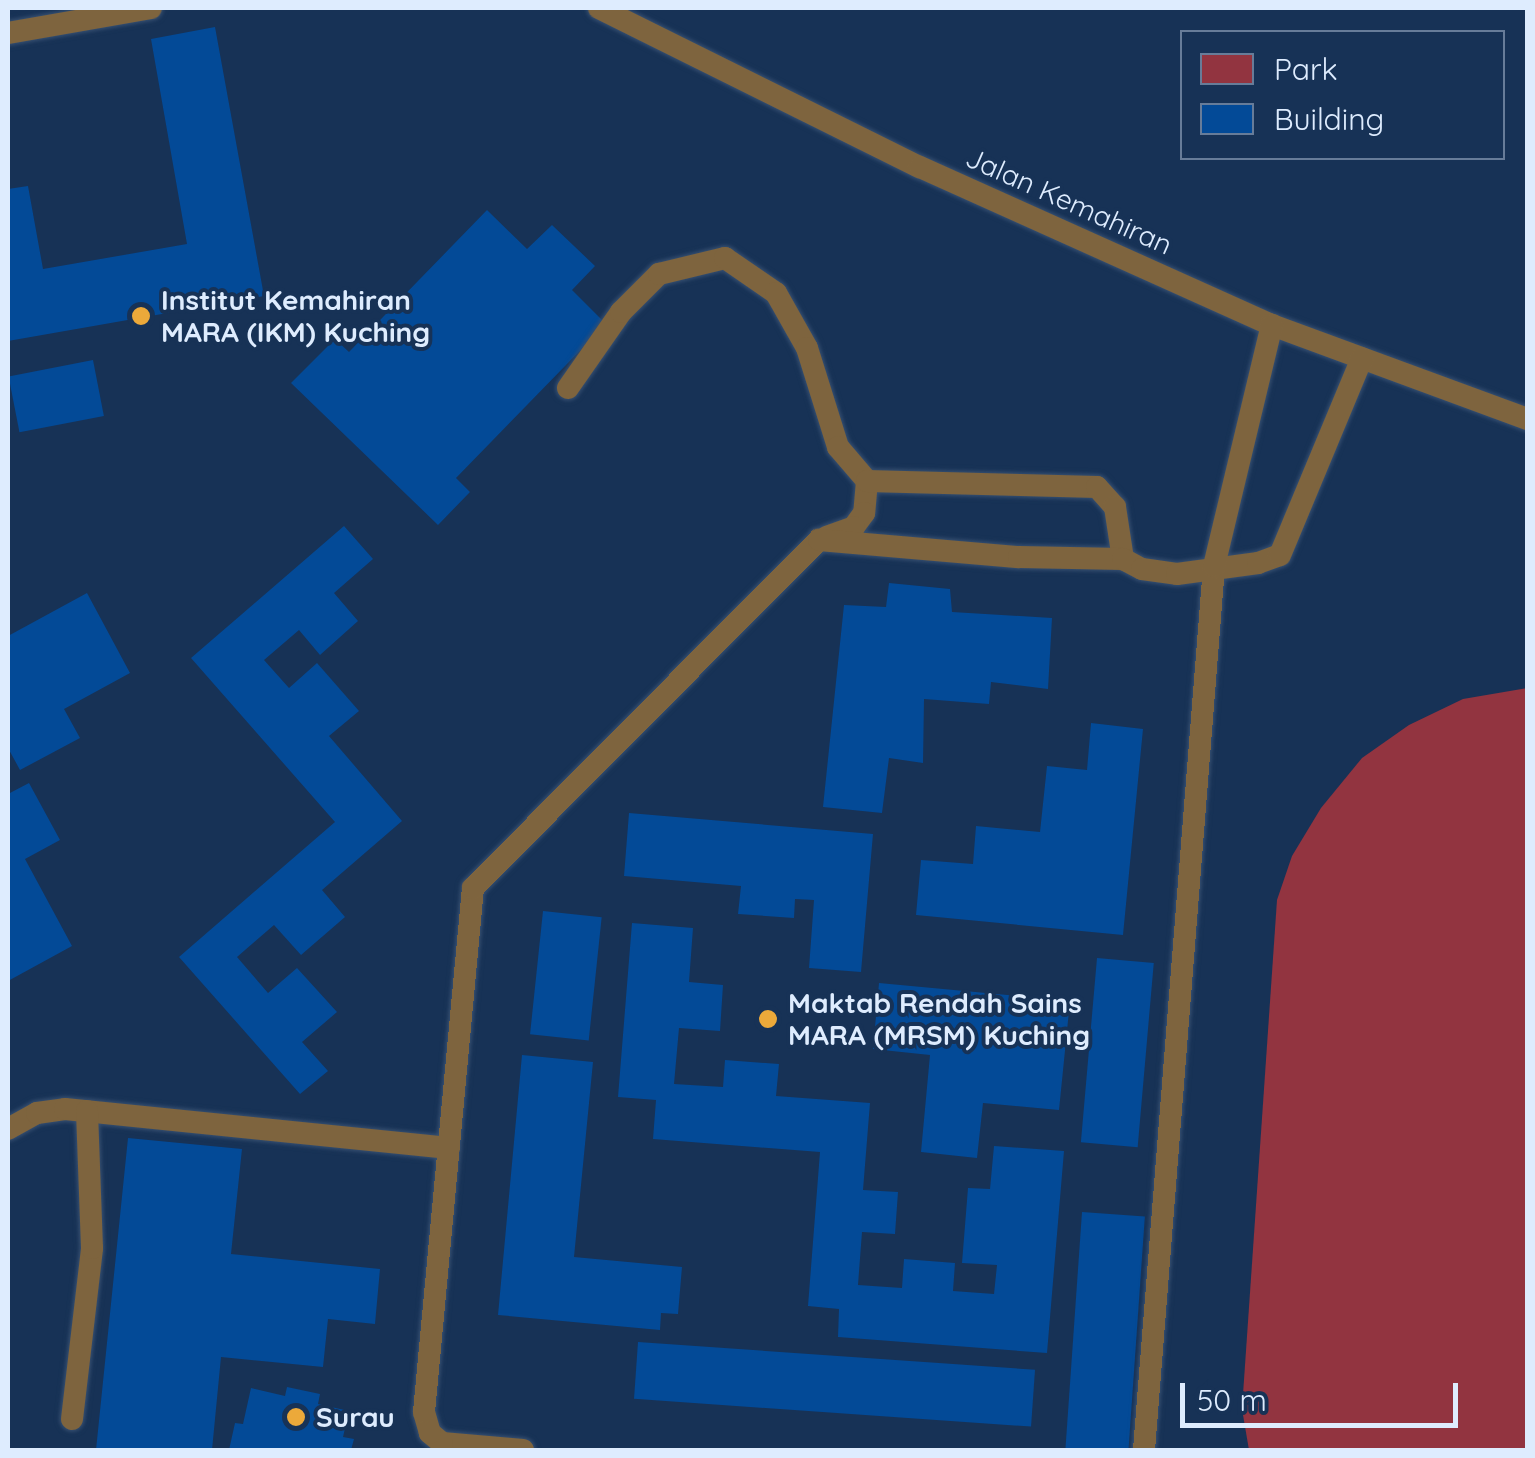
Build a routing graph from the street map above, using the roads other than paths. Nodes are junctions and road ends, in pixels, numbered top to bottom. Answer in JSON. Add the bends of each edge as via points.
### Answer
{"nodes":[{"id":1,"x":151,"y":8,"type":"edge"},
{"id":2,"x":600,"y":8,"type":"edge"},
{"id":3,"x":8,"y":33,"type":"edge"},
{"id":4,"x":1272,"y":324,"type":"junction"},
{"id":5,"x":1362,"y":358,"type":"junction"},
{"id":6,"x":568,"y":388,"type":"dead end"},
{"id":7,"x":1528,"y":419,"type":"edge"},
{"id":8,"x":867,"y":480,"type":"junction"},
{"id":9,"x":819,"y":540,"type":"junction"},
{"id":10,"x":1123,"y":558,"type":"junction"},
{"id":11,"x":1214,"y":566,"type":"junction"},
{"id":12,"x":87,"y":1110,"type":"junction"},
{"id":13,"x":8,"y":1128,"type":"edge"},
{"id":14,"x":449,"y":1148,"type":"junction"},
{"id":15,"x":72,"y":1418,"type":"dead end"},
{"id":16,"x":523,"y":1450,"type":"edge"},
{"id":17,"x":1144,"y":1450,"type":"edge"}],
"edges":[{"from":1,"to":3,"type":"lane"},
{"from":2,"to":4,"type":"lane","name":"Jalan Kemahiran","via":[[920,167]]},
{"from":4,"to":5,"type":"lane","name":"Jalan Kemahiran"},
{"from":4,"to":11,"type":"lane"},
{"from":5,"to":7,"type":"lane","name":"Jalan Kemahiran"},
{"from":5,"to":11,"type":"lane","via":[[1280,554]]},
{"from":6,"to":8,"type":"lane","via":[[620,312],[659,274],[725,258],[776,293],[807,348],[838,447]]},
{"from":8,"to":9,"type":"lane","via":[[864,514],[854,527]]},
{"from":8,"to":10,"type":"lane","via":[[1098,486],[1115,506]]},
{"from":9,"to":10,"type":"lane","via":[[1018,557]]},
{"from":9,"to":14,"type":"lane","via":[[473,888]]},
{"from":10,"to":11,"type":"lane","via":[[1142,569],[1177,574]]},
{"from":11,"to":17,"type":"lane"},
{"from":12,"to":13,"type":"lane","via":[[36,1113]]},
{"from":12,"to":14,"type":"lane"},
{"from":12,"to":15,"type":"lane","via":[[92,1248]]},
{"from":14,"to":16,"type":"lane","via":[[426,1424],[442,1444]]}]}
